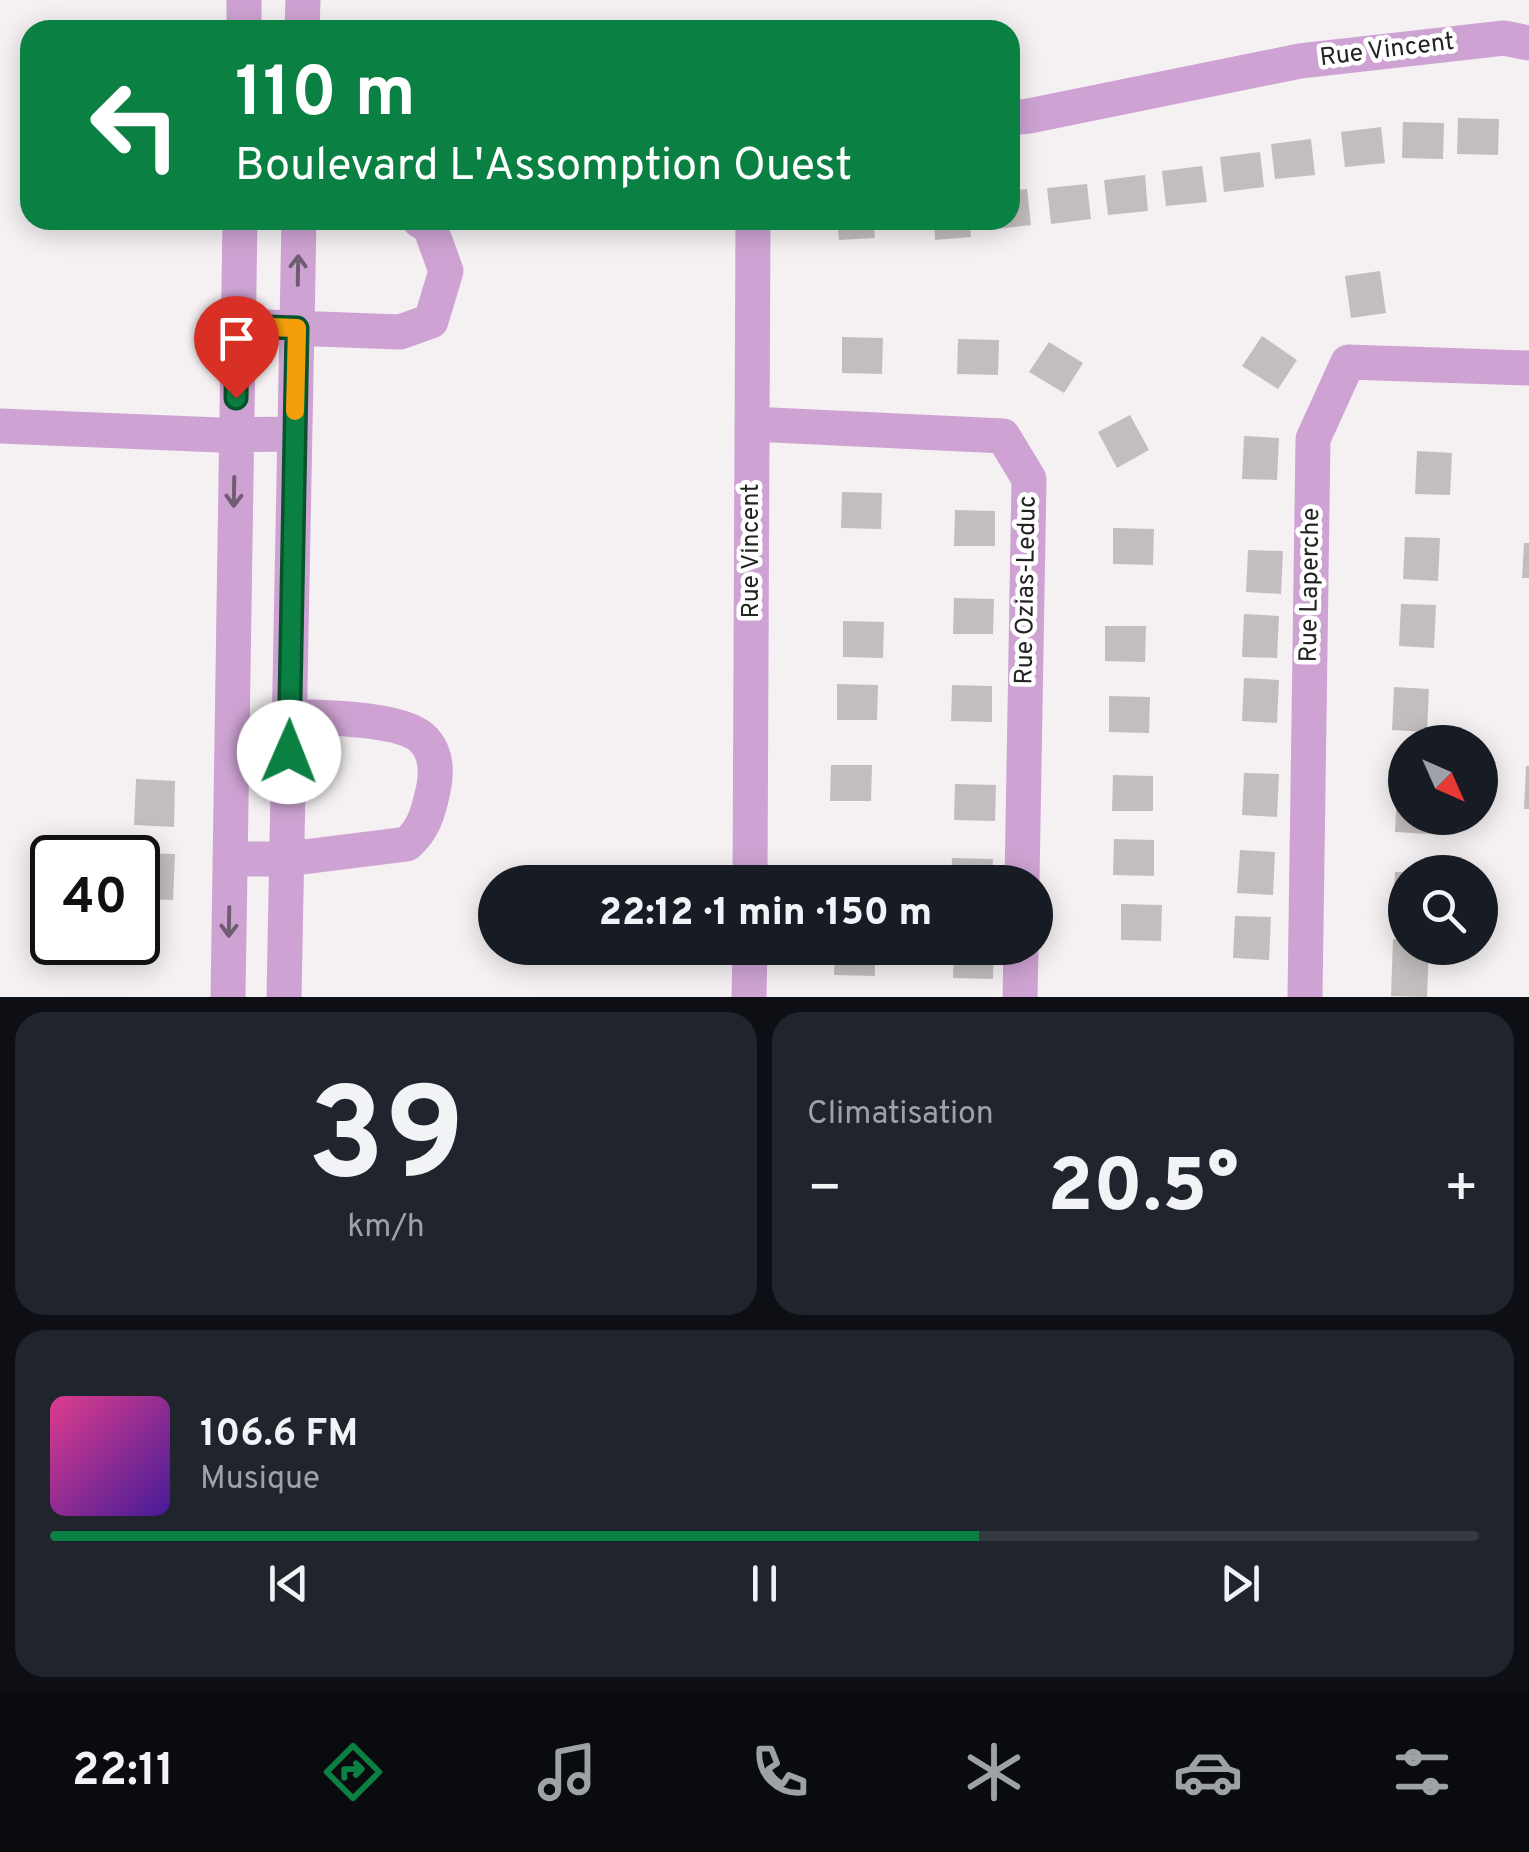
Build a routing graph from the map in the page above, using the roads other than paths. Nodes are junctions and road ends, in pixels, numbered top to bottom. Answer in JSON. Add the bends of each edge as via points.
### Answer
{"nodes":[{"id":1,"x":1529,"y":42,"type":"edge"},
{"id":2,"x":1020,"y":117,"type":"edge"},
{"id":3,"x":240,"y":230,"type":"edge"},
{"id":4,"x":298,"y":230,"type":"edge"},
{"id":5,"x":431,"y":230,"type":"edge"},
{"id":6,"x":753,"y":230,"type":"edge"},
{"id":7,"x":237,"y":326,"type":"junction"},
{"id":8,"x":297,"y":328,"type":"junction"},
{"id":9,"x":1529,"y":368,"type":"edge"},
{"id":10,"x":753,"y":424,"type":"junction"},
{"id":11,"x":0,"y":426,"type":"edge"},
{"id":12,"x":295,"y":434,"type":"junction"},
{"id":13,"x":235,"y":435,"type":"junction"},
{"id":14,"x":290,"y":716,"type":"junction"},
{"id":15,"x":230,"y":859,"type":"junction"},
{"id":16,"x":287,"y":859,"type":"junction"},
{"id":17,"x":750,"y":865,"type":"edge"},
{"id":18,"x":1022,"y":865,"type":"edge"},
{"id":19,"x":750,"y":965,"type":"edge"},
{"id":20,"x":1021,"y":965,"type":"edge"},
{"id":21,"x":228,"y":997,"type":"edge"},
{"id":22,"x":284,"y":997,"type":"edge"},
{"id":23,"x":750,"y":997,"type":"edge"},
{"id":24,"x":1020,"y":997,"type":"edge"},
{"id":25,"x":1304,"y":997,"type":"edge"}],
"edges":[{"from":1,"to":2,"type":"street","name":"Rue Vincent","via":[[1504,38],[1300,61]]},
{"from":3,"to":7,"type":"street"},
{"from":8,"to":4,"type":"street","one_way":true},
{"from":5,"to":8,"type":"street","via":[[446,271],[431,321],[400,332]]},
{"from":6,"to":10,"type":"street","name":"Rue Vincent"},
{"from":7,"to":8,"type":"street"},
{"from":7,"to":13,"type":"street"},
{"from":8,"to":12,"type":"street"},
{"from":9,"to":25,"type":"street","name":"Rue Laperche","via":[[1348,362],[1314,439]]},
{"from":10,"to":17,"type":"street","name":"Rue Vincent"},
{"from":10,"to":18,"type":"street","name":"Rue Ozias-Leduc","via":[[1003,436],[1029,479]]},
{"from":11,"to":13,"type":"street"},
{"from":12,"to":13,"type":"street"},
{"from":12,"to":14,"type":"street"},
{"from":13,"to":15,"type":"street","one_way":true},
{"from":14,"to":16,"type":"street"},
{"from":14,"to":16,"type":"street","via":[[365,720],[413,731],[426,740],[437,776],[428,815],[407,844]]},
{"from":15,"to":16,"type":"street"},
{"from":15,"to":21,"type":"street","one_way":true},
{"from":16,"to":22,"type":"street"},
{"from":19,"to":23,"type":"street"},
{"from":20,"to":24,"type":"street"}]}
